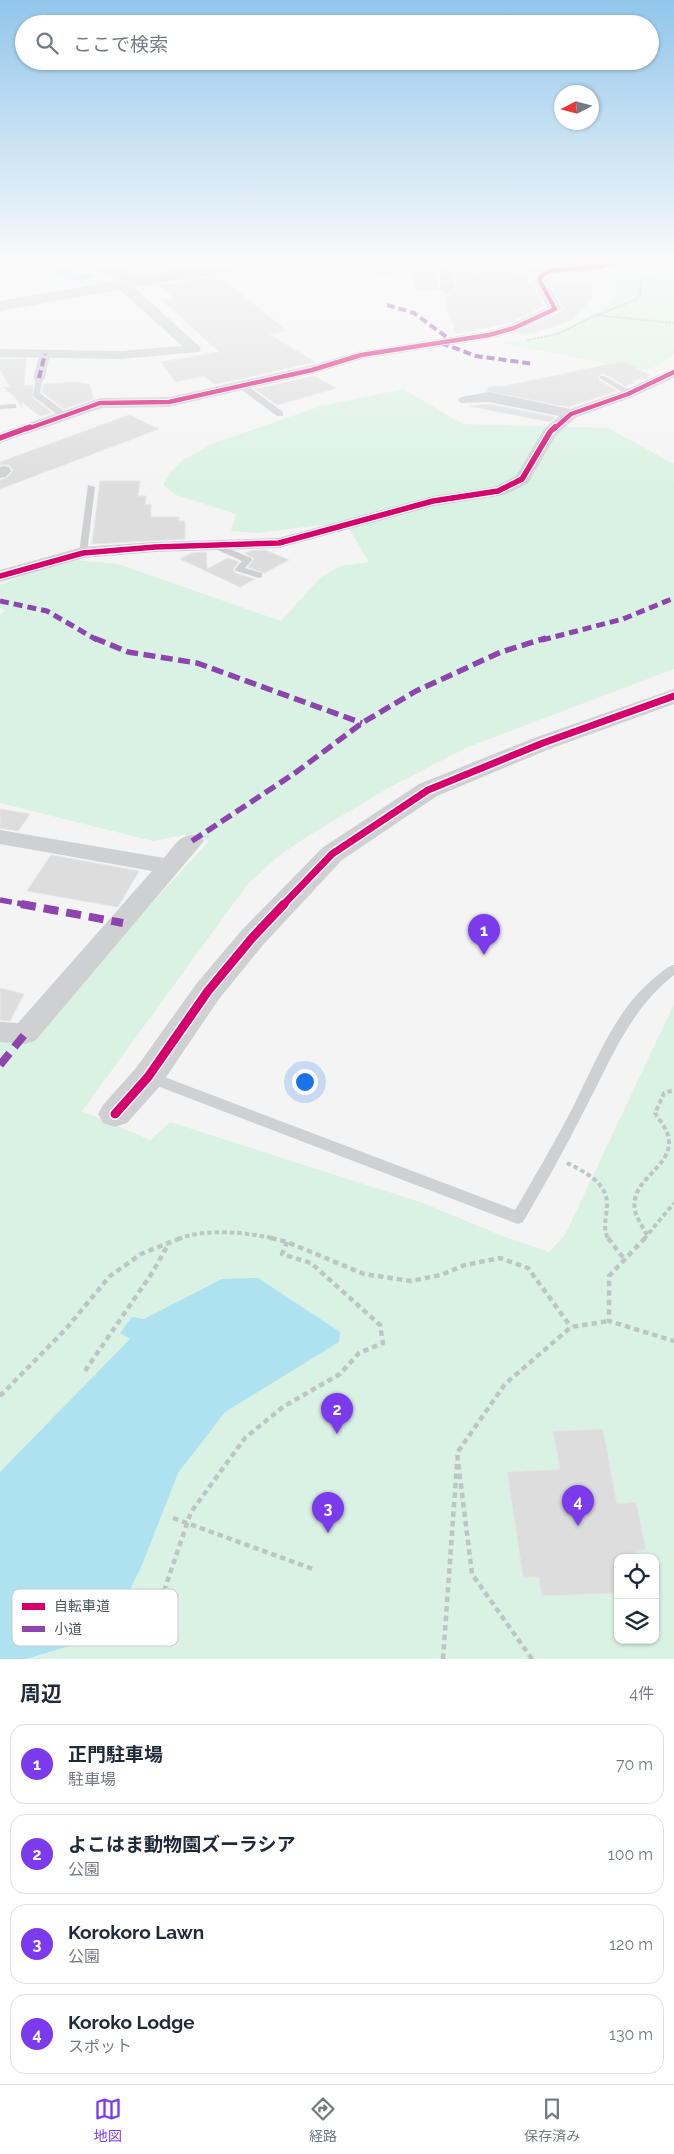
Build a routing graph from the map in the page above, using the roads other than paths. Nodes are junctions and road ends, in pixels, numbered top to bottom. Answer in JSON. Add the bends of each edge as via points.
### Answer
{"nodes":[{"id":1,"x":182,"y":337,"type":"edge"},
{"id":2,"x":474,"y":337,"type":"edge"},
{"id":3,"x":0,"y":354,"type":"edge"},
{"id":4,"x":45,"y":354,"type":"junction"},
{"id":5,"x":674,"y":372,"type":"edge"},
{"id":6,"x":602,"y":377,"type":"dead end"},
{"id":7,"x":39,"y":378,"type":"joint"},
{"id":8,"x":241,"y":385,"type":"junction"},
{"id":9,"x":630,"y":393,"type":"junction"},
{"id":10,"x":466,"y":400,"type":"dead end"},
{"id":11,"x":13,"y":406,"type":"dead end"},
{"id":12,"x":0,"y":407,"type":"edge"},
{"id":13,"x":62,"y":414,"type":"junction"},
{"id":14,"x":280,"y":414,"type":"dead end"},
{"id":15,"x":571,"y":414,"type":"junction"},
{"id":16,"x":0,"y":438,"type":"edge"},
{"id":17,"x":91,"y":487,"type":"dead end"},
{"id":18,"x":216,"y":546,"type":"junction"},
{"id":19,"x":83,"y":553,"type":"junction"},
{"id":20,"x":0,"y":576,"type":"edge"},
{"id":21,"x":259,"y":576,"type":"dead end"},
{"id":22,"x":674,"y":696,"type":"edge"},
{"id":23,"x":0,"y":837,"type":"edge"},
{"id":24,"x":192,"y":841,"type":"dead end"},
{"id":25,"x":168,"y":866,"type":"junction"},
{"id":26,"x":674,"y":969,"type":"edge"},
{"id":27,"x":0,"y":1032,"type":"edge"},
{"id":28,"x":148,"y":1077,"type":"junction"},
{"id":29,"x":115,"y":1114,"type":"dead end"}],
"edges":[{"from":1,"to":4,"type":"street","via":[[194,348],[139,355]]},
{"from":2,"to":8,"type":"street","via":[[361,355],[312,370]]},
{"from":3,"to":4,"type":"street"},
{"from":4,"to":7,"type":"street"},
{"from":5,"to":9,"type":"street"},
{"from":6,"to":9,"type":"lane"},
{"from":7,"to":13,"type":"lane","via":[[36,394]]},
{"from":8,"to":13,"type":"street","via":[[169,402],[100,403]]},
{"from":8,"to":14,"type":"lane"},
{"from":9,"to":15,"type":"street"},
{"from":10,"to":15,"type":"street","via":[[489,397]]},
{"from":11,"to":12,"type":"lane"},
{"from":13,"to":16,"type":"street"},
{"from":15,"to":18,"type":"street","via":[[550,432],[522,480],[512,486],[433,501],[279,543]]},
{"from":17,"to":19,"type":"lane"},
{"from":18,"to":19,"type":"street"},
{"from":18,"to":21,"type":"lane","via":[[248,560],[239,569]]},
{"from":19,"to":20,"type":"street"},
{"from":22,"to":28,"type":"street","via":[[543,743],[428,790],[332,854],[252,938],[208,991]]},
{"from":23,"to":25,"type":"street"},
{"from":24,"to":25,"type":"street"},
{"from":25,"to":27,"type":"street","via":[[123,923],[25,1034]]},
{"from":26,"to":28,"type":"lane","via":[[629,1012],[518,1218]]},
{"from":28,"to":29,"type":"street"}]}
